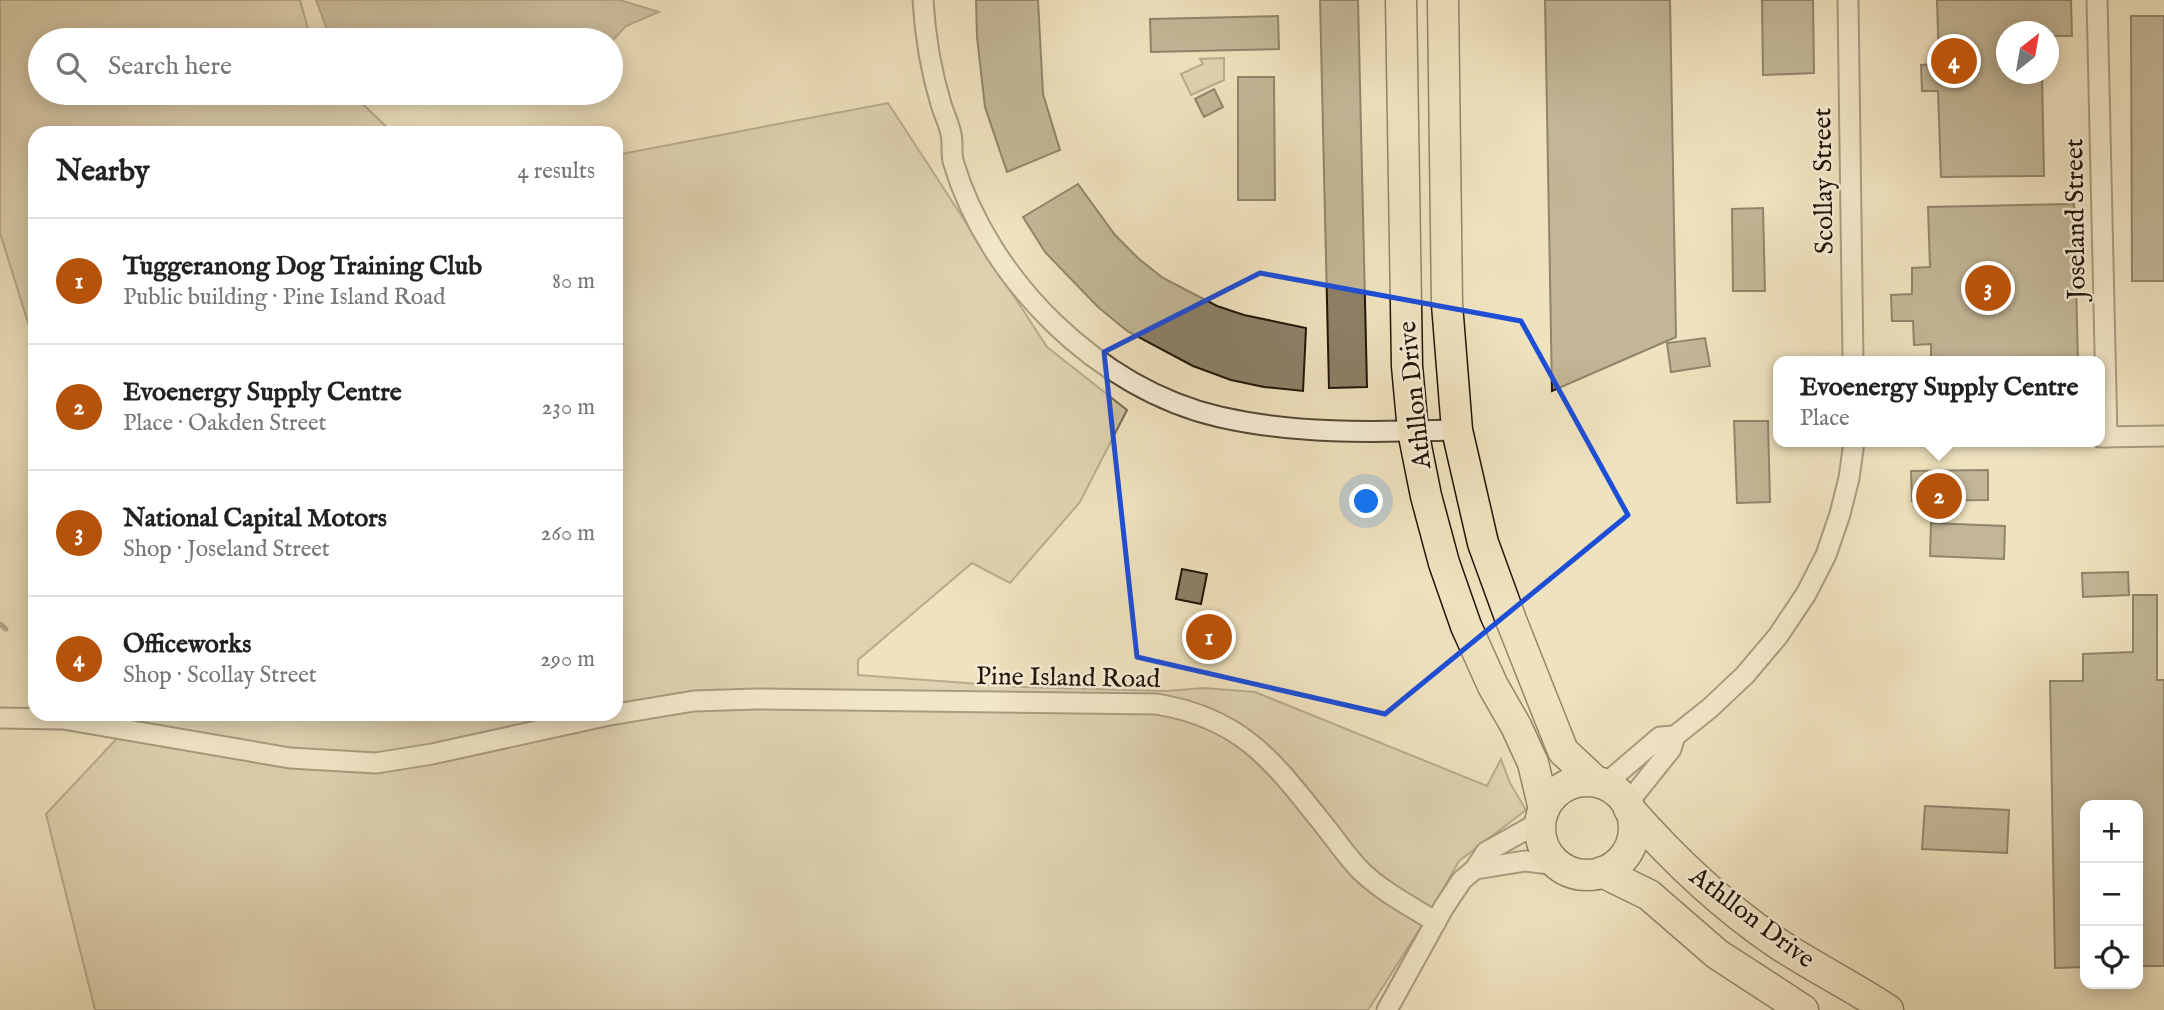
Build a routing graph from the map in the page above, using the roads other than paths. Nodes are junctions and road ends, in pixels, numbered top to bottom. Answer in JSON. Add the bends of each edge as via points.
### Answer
{"nodes":[{"id":1,"x":923,"y":0,"type":"edge"},
{"id":2,"x":1401,"y":0,"type":"edge"},
{"id":3,"x":1443,"y":0,"type":"edge"},
{"id":4,"x":1848,"y":0,"type":"edge"},
{"id":5,"x":2097,"y":0,"type":"edge"},
{"id":6,"x":1853,"y":356,"type":"edge"},
{"id":7,"x":2103,"y":356,"type":"edge"},
{"id":8,"x":1457,"y":430,"type":"junction"},
{"id":9,"x":1413,"y":431,"type":"junction"},
{"id":10,"x":2164,"y":436,"type":"edge"},
{"id":11,"x":2105,"y":437,"type":"edge"},
{"id":12,"x":1852,"y":447,"type":"edge"},
{"id":13,"x":623,"y":713,"type":"edge"},
{"id":14,"x":0,"y":718,"type":"edge"},
{"id":15,"x":28,"y":718,"type":"edge"},
{"id":16,"x":75,"y":721,"type":"edge"},
{"id":17,"x":583,"y":721,"type":"edge"},
{"id":18,"x":1675,"y":736,"type":"junction"},
{"id":19,"x":1600,"y":783,"type":"junction"},
{"id":20,"x":1628,"y":807,"type":"junction"},
{"id":21,"x":1542,"y":813,"type":"junction"},
{"id":22,"x":1558,"y":864,"type":"junction"},
{"id":23,"x":1475,"y":869,"type":"junction"},
{"id":24,"x":1602,"y":872,"type":"junction"},
{"id":25,"x":1436,"y":922,"type":"junction"},
{"id":26,"x":1387,"y":1010,"type":"edge"},
{"id":27,"x":1803,"y":1010,"type":"edge"},
{"id":28,"x":1888,"y":1010,"type":"edge"}],
"edges":[{"from":1,"to":9,"type":"street","via":[[952,158],[967,199],[994,251],[1024,290],[1075,342],[1157,395],[1219,416],[1334,432]]},
{"from":2,"to":9,"type":"main road","name":"Athllon Drive","via":[[1407,366]]},
{"from":3,"to":8,"type":"main road","name":"Athllon Drive","via":[[1447,304]]},
{"from":4,"to":6,"type":"street","name":"Scollay Street"},
{"from":5,"to":7,"type":"street","name":"Joseland Street"},
{"from":8,"to":9,"type":"street"},
{"from":8,"to":19,"type":"main road","name":"Athllon Drive","via":[[1483,544],[1563,751]]},
{"from":9,"to":21,"type":"main road","name":"Athllon Drive","via":[[1444,563],[1466,626],[1533,764]]},
{"from":10,"to":11,"type":"street"},
{"from":12,"to":18,"type":"street","via":[[1840,514],[1806,594],[1753,666]]},
{"from":13,"to":25,"type":"street","name":"Pine Island Road","via":[[694,701],[757,699],[1175,707],[1211,718],[1259,748],[1360,870],[1388,894]]},
{"from":14,"to":15,"type":"street","name":"Pine Island Road"},
{"from":16,"to":17,"type":"street","name":"Pine Island Road","via":[[290,758],[376,763]]},
{"from":18,"to":19,"type":"street","via":[[1660,737]]},
{"from":18,"to":20,"type":"street","via":[[1671,749]]},
{"from":19,"to":20,"type":"main road","via":[[1622,797]]},
{"from":19,"to":21,"type":"main road","via":[[1564,786]]},
{"from":20,"to":24,"type":"main road","via":[[1634,828],[1628,850]]},
{"from":20,"to":28,"type":"main road","name":"Athllon Drive","via":[[1683,867],[1737,913]]},
{"from":21,"to":22,"type":"main road","via":[[1544,847]]},
{"from":21,"to":23,"type":"street","via":[[1529,828],[1486,852]]},
{"from":22,"to":23,"type":"street","via":[[1518,861]]},
{"from":22,"to":24,"type":"main road","via":[[1579,874]]},
{"from":23,"to":25,"type":"street","via":[[1462,880]]},
{"from":24,"to":27,"type":"main road","name":"Athllon Drive","via":[[1648,895],[1717,954]]},
{"from":25,"to":26,"type":"street"}]}
